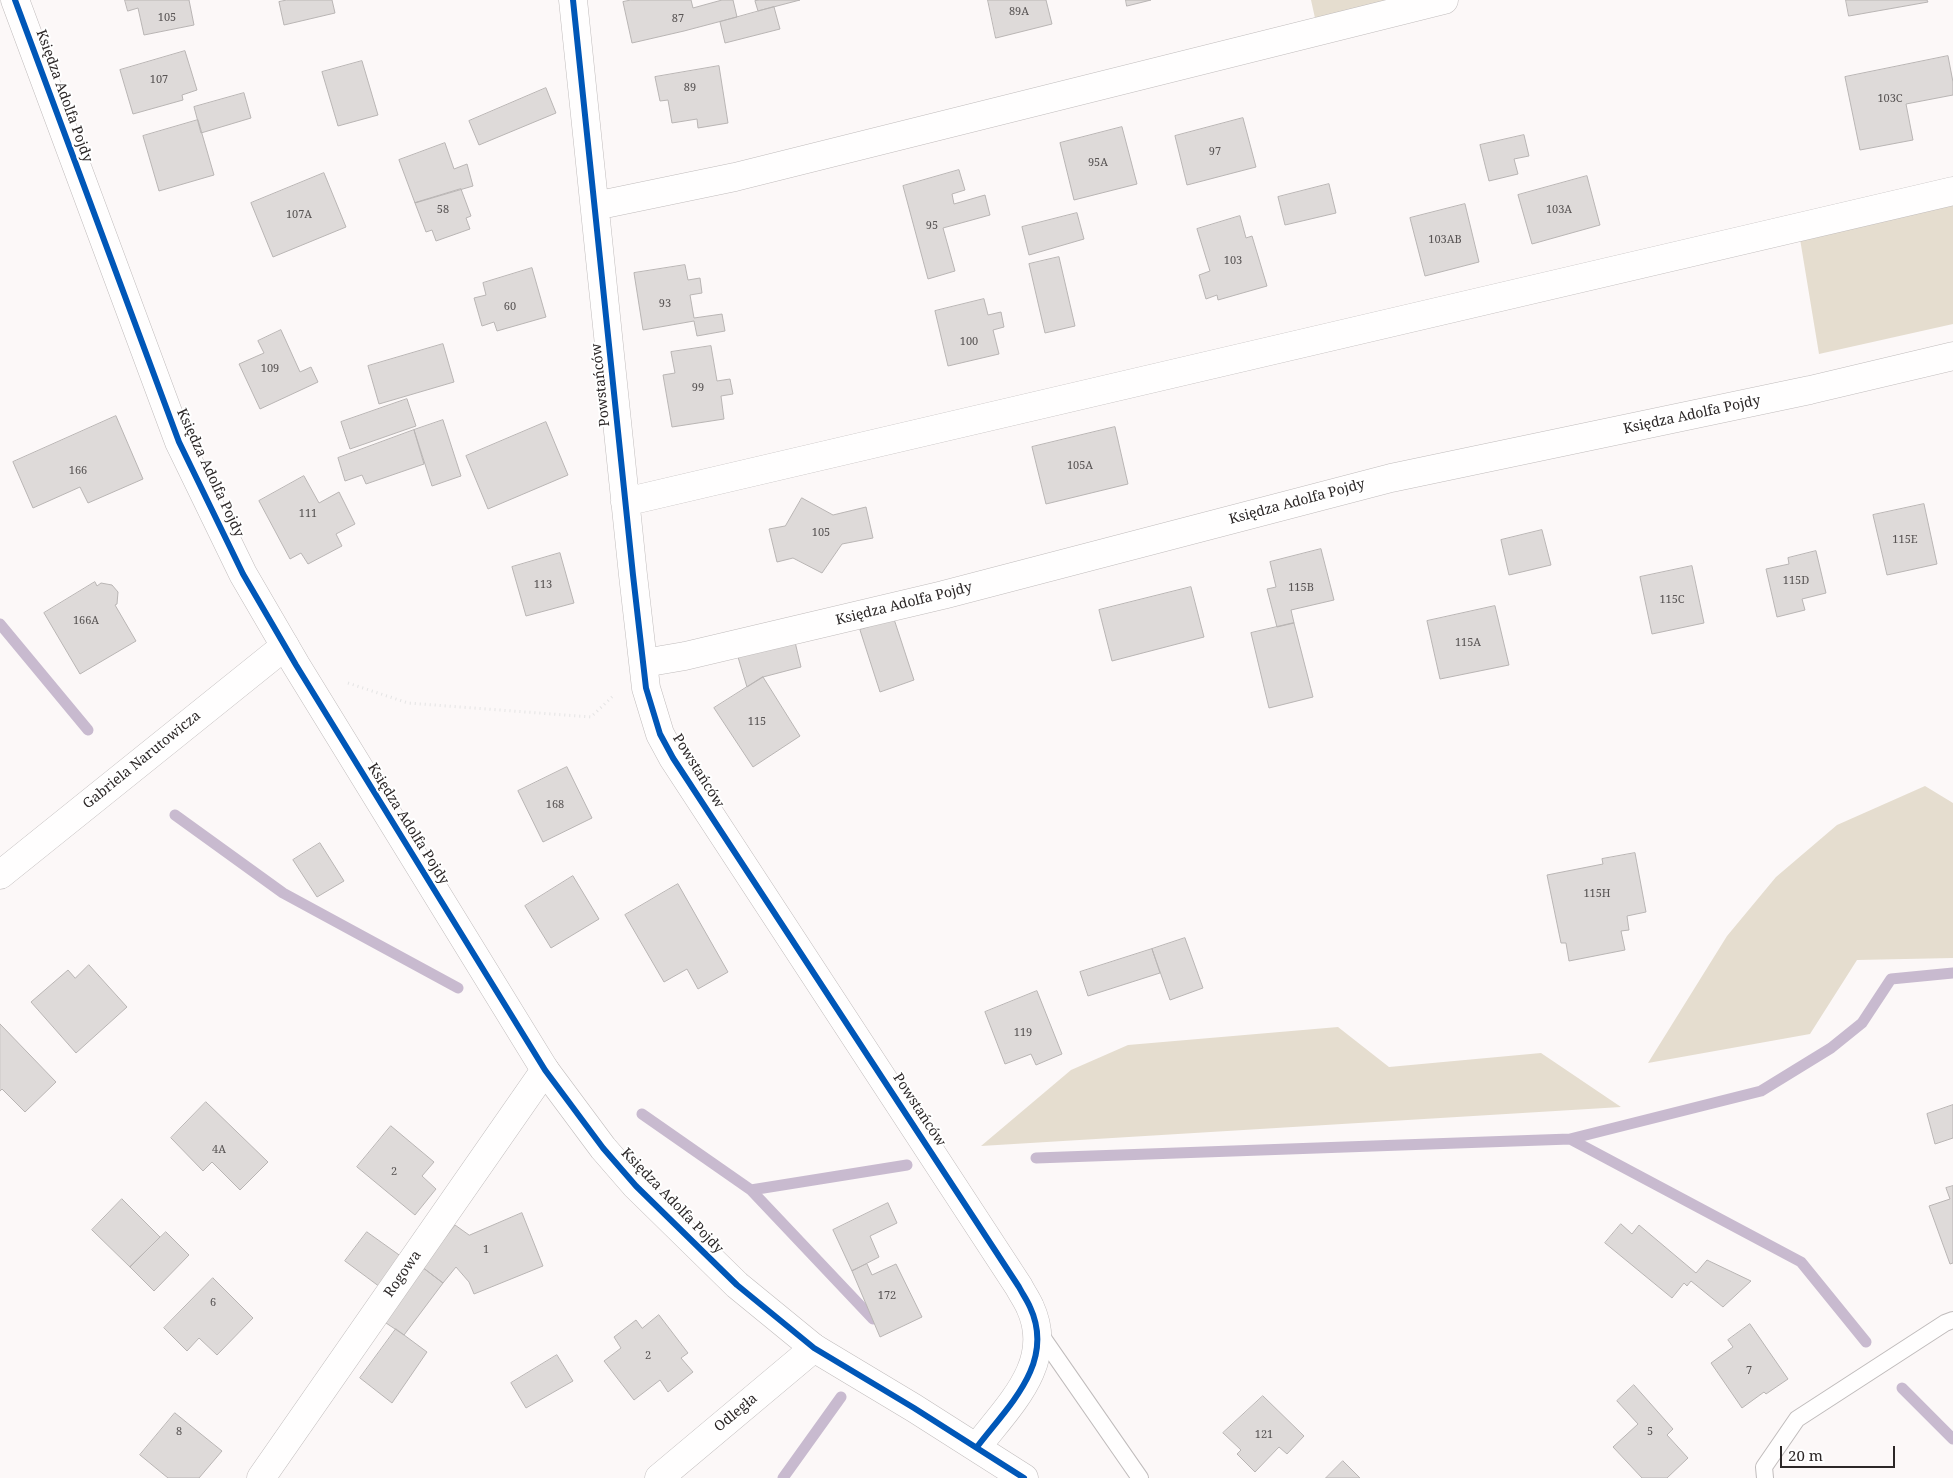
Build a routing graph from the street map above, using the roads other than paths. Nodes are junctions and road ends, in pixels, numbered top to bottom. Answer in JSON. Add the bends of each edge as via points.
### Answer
{"nodes":[{"id":1,"x":14,"y":0,"type":"edge"},
{"id":2,"x":573,"y":0,"type":"edge"},
{"id":3,"x":1444,"y":0,"type":"edge"},
{"id":4,"x":1953,"y":191,"type":"edge"},
{"id":5,"x":594,"y":206,"type":"junction"},
{"id":6,"x":1953,"y":356,"type":"edge"},
{"id":7,"x":625,"y":502,"type":"junction"},
{"id":8,"x":290,"y":655,"type":"junction"},
{"id":9,"x":645,"y":676,"type":"junction"},
{"id":10,"x":0,"y":875,"type":"edge"},
{"id":11,"x":545,"y":1070,"type":"junction"},
{"id":12,"x":1953,"y":1320,"type":"edge"},
{"id":13,"x":1037,"y":1329,"type":"junction"},
{"id":14,"x":814,"y":1348,"type":"junction"},
{"id":15,"x":977,"y":1447,"type":"junction"},
{"id":16,"x":261,"y":1478,"type":"edge"},
{"id":17,"x":659,"y":1478,"type":"edge"},
{"id":18,"x":1024,"y":1478,"type":"edge"},
{"id":19,"x":1140,"y":1478,"type":"edge"},
{"id":20,"x":1765,"y":1478,"type":"edge"}],
"edges":[{"from":1,"to":8,"type":"street","name":"Księdza Adolfa Pojdy","via":[[179,442],[243,574]]},
{"from":2,"to":5,"type":"street","name":"Powstańców"},
{"from":3,"to":5,"type":"street","via":[[734,177]]},
{"from":4,"to":7,"type":"street"},
{"from":5,"to":7,"type":"street","name":"Powstańców"},
{"from":6,"to":9,"type":"street","name":"Księdza Adolfa Pojdy","via":[[1810,390],[1391,478],[933,597],[685,656]]},
{"from":7,"to":9,"type":"street","name":"Powstańców"},
{"from":8,"to":10,"type":"street","name":"Gabriela Narutowicza"},
{"from":8,"to":11,"type":"street","name":"Księdza Adolfa Pojdy"},
{"from":9,"to":13,"type":"street","name":"Powstańców","via":[[660,734],[673,758],[1019,1287]]},
{"from":11,"to":14,"type":"street","name":"Księdza Adolfa Pojdy","via":[[603,1148],[636,1186],[737,1285]]},
{"from":11,"to":16,"type":"street","name":"Rogowa"},
{"from":12,"to":20,"type":"lane","via":[[1797,1419],[1764,1467]]},
{"from":13,"to":15,"type":"street","name":"Powstańców","via":[[1038,1350],[1033,1370]]},
{"from":13,"to":19,"type":"lane"},
{"from":14,"to":15,"type":"street","name":"Księdza Adolfa Pojdy"},
{"from":14,"to":17,"type":"street","name":"Odległa"},
{"from":15,"to":18,"type":"street","name":"Księdza Adolfa Pojdy"}]}
